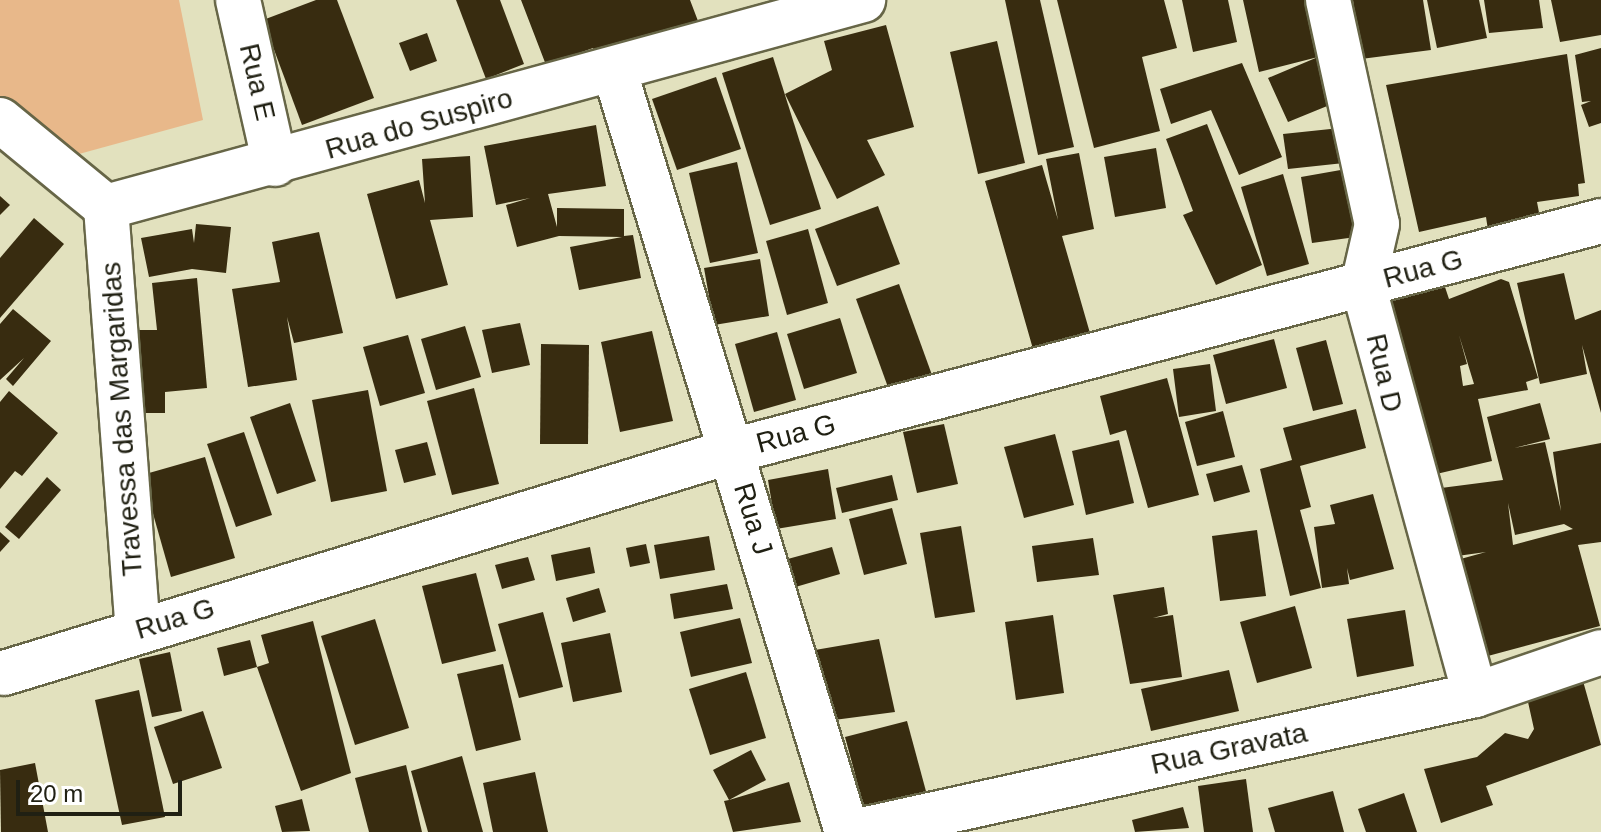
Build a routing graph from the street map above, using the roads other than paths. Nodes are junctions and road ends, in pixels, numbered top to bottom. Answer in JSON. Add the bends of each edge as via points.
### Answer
{"nodes":[{"id":1,"x":238,"y":0,"type":"edge"},
{"id":2,"x":863,"y":0,"type":"edge"},
{"id":3,"x":1328,"y":0,"type":"edge"},
{"id":4,"x":614,"y":69,"type":"junction"},
{"id":5,"x":0,"y":120,"type":"edge"},
{"id":6,"x":275,"y":164,"type":"junction"},
{"id":7,"x":106,"y":207,"type":"junction"},
{"id":8,"x":1601,"y":221,"type":"edge"},
{"id":9,"x":1363,"y":285,"type":"junction"},
{"id":10,"x":732,"y":451,"type":"junction"},
{"id":11,"x":138,"y":630,"type":"junction"},
{"id":12,"x":1601,"y":652,"type":"edge"},
{"id":13,"x":1,"y":674,"type":"edge"},
{"id":14,"x":1475,"y":695,"type":"junction"},
{"id":15,"x":847,"y":832,"type":"edge"},
{"id":16,"x":853,"y":832,"type":"edge"}],
"edges":[{"from":1,"to":6,"type":"street","name":"Rua E"},
{"from":2,"to":4,"type":"street","name":"Rua do Suspiro"},
{"from":3,"to":9,"type":"street","name":"Rua D","via":[[1377,224]]},
{"from":4,"to":6,"type":"street","name":"Rua do Suspiro"},
{"from":4,"to":10,"type":"street","name":"Rua J"},
{"from":5,"to":7,"type":"street"},
{"from":6,"to":7,"type":"street","name":"Rua do Suspiro"},
{"from":7,"to":11,"type":"street","name":"Travessa das Margaridas"},
{"from":8,"to":9,"type":"street","name":"Rua G"},
{"from":9,"to":10,"type":"street","name":"Rua G"},
{"from":9,"to":14,"type":"street","name":"Rua D"},
{"from":10,"to":11,"type":"street","name":"Rua G"},
{"from":10,"to":15,"type":"street","name":"Rua J"},
{"from":11,"to":13,"type":"street","name":"Rua G"},
{"from":12,"to":14,"type":"street","name":"Rua Gravata"},
{"from":14,"to":16,"type":"street","name":"Rua Gravata"}]}
